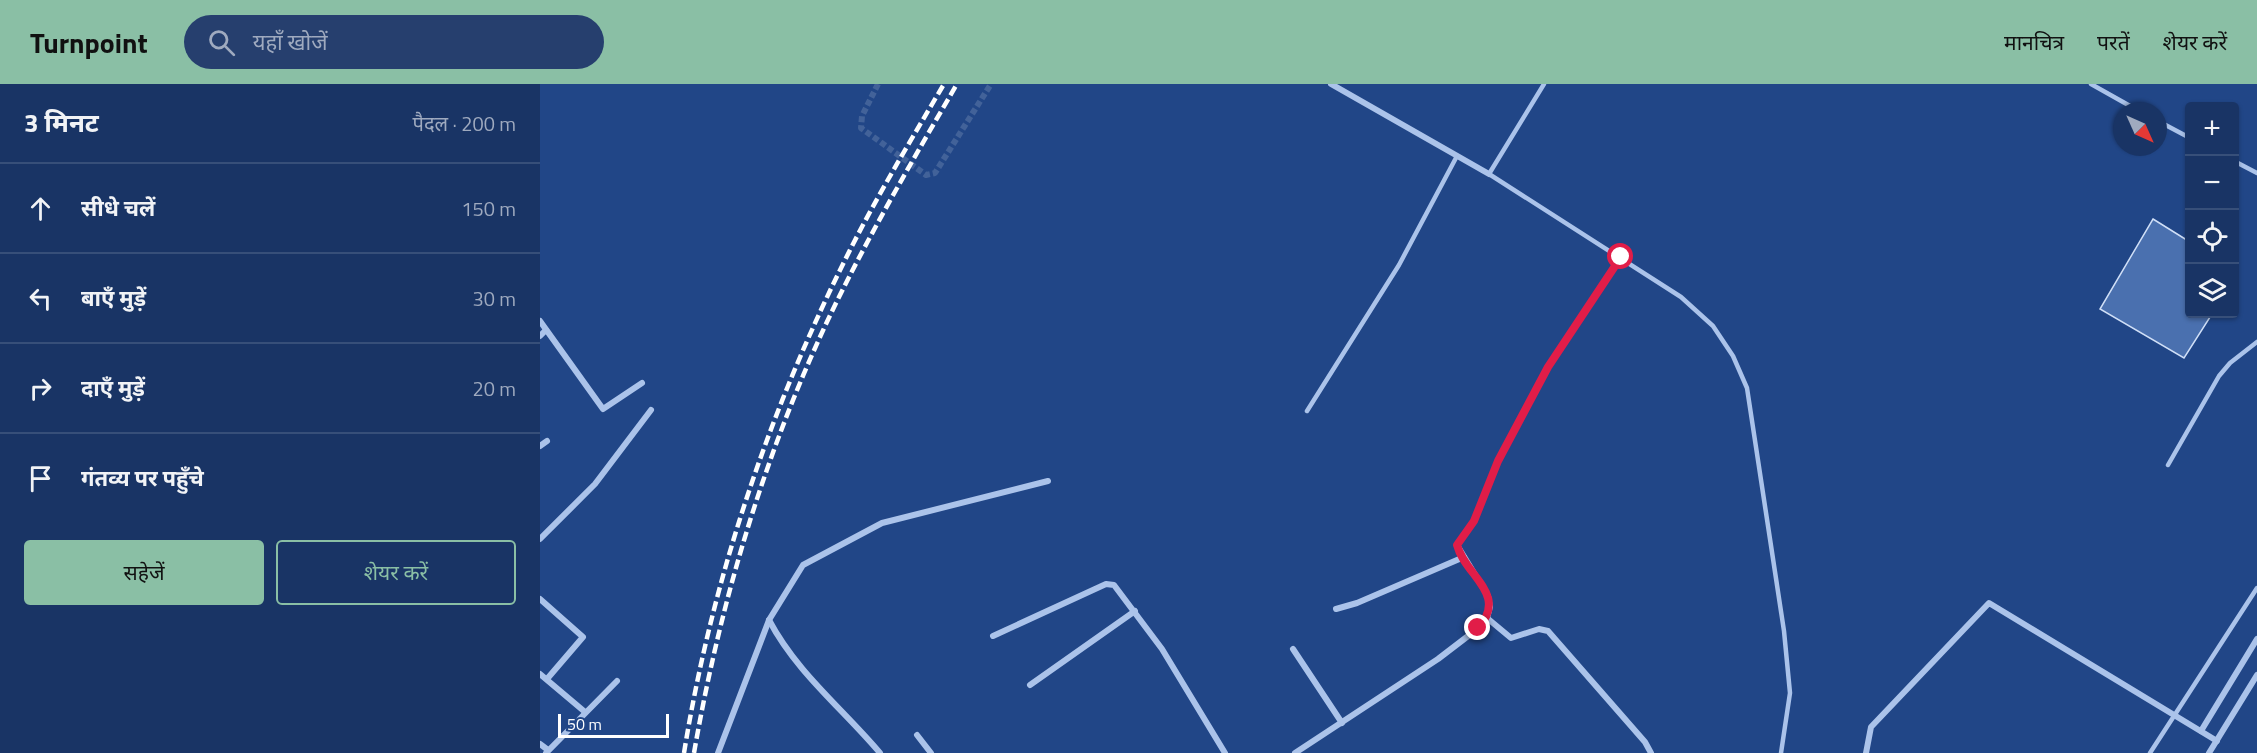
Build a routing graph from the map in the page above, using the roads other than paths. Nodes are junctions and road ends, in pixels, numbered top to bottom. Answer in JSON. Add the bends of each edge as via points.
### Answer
{"nodes":[{"id":1,"x":1331,"y":84,"type":"edge"},
{"id":2,"x":1545,"y":84,"type":"edge"},
{"id":3,"x":2091,"y":84,"type":"edge"},
{"id":4,"x":2123,"y":102,"type":"edge"},
{"id":5,"x":2167,"y":126,"type":"edge"},
{"id":6,"x":2185,"y":135,"type":"edge"},
{"id":7,"x":1457,"y":156,"type":"junction"},
{"id":8,"x":2239,"y":163,"type":"edge"},
{"id":9,"x":2257,"y":173,"type":"edge"},
{"id":10,"x":1489,"y":174,"type":"junction"},
{"id":11,"x":1621,"y":257,"type":"junction"},
{"id":12,"x":540,"y":321,"type":"edge"},
{"id":13,"x":546,"y":330,"type":"junction"},
{"id":14,"x":540,"y":336,"type":"edge"},
{"id":15,"x":2257,"y":342,"type":"edge"},
{"id":16,"x":642,"y":383,"type":"dead end"},
{"id":17,"x":651,"y":410,"type":"dead end"},
{"id":18,"x":1307,"y":411,"type":"dead end"},
{"id":19,"x":547,"y":441,"type":"dead end"},
{"id":20,"x":540,"y":446,"type":"edge"},
{"id":21,"x":2169,"y":465,"type":"dead end"},
{"id":22,"x":1048,"y":481,"type":"dead end"},
{"id":23,"x":540,"y":539,"type":"edge"},
{"id":24,"x":1464,"y":557,"type":"junction"},
{"id":25,"x":2257,"y":588,"type":"edge"},
{"id":26,"x":540,"y":599,"type":"edge"},
{"id":27,"x":1336,"y":609,"type":"dead end"},
{"id":28,"x":1135,"y":611,"type":"junction"},
{"id":29,"x":1487,"y":618,"type":"junction"},
{"id":30,"x":769,"y":620,"type":"junction"},
{"id":31,"x":993,"y":636,"type":"dead end"},
{"id":32,"x":2257,"y":639,"type":"edge"},
{"id":33,"x":1293,"y":649,"type":"dead end"},
{"id":34,"x":540,"y":674,"type":"edge"},
{"id":35,"x":2257,"y":675,"type":"edge"},
{"id":36,"x":547,"y":679,"type":"junction"},
{"id":37,"x":617,"y":681,"type":"dead end"},
{"id":38,"x":1030,"y":685,"type":"dead end"},
{"id":39,"x":585,"y":712,"type":"junction"},
{"id":40,"x":2174,"y":716,"type":"junction"},
{"id":41,"x":1342,"y":723,"type":"junction"},
{"id":42,"x":2201,"y":731,"type":"junction"},
{"id":43,"x":917,"y":735,"type":"dead end"},
{"id":44,"x":2217,"y":741,"type":"junction"},
{"id":45,"x":540,"y":744,"type":"edge"},
{"id":46,"x":547,"y":752,"type":"edge"},
{"id":47,"x":718,"y":753,"type":"edge"},
{"id":48,"x":880,"y":753,"type":"edge"},
{"id":49,"x":931,"y":753,"type":"edge"},
{"id":50,"x":1225,"y":753,"type":"edge"},
{"id":51,"x":1295,"y":753,"type":"edge"},
{"id":52,"x":1650,"y":753,"type":"edge"},
{"id":53,"x":1781,"y":753,"type":"edge"},
{"id":54,"x":1866,"y":753,"type":"edge"},
{"id":55,"x":2151,"y":753,"type":"edge"},
{"id":56,"x":2209,"y":753,"type":"edge"}],
"edges":[{"from":1,"to":7,"type":"street"},
{"from":2,"to":10,"type":"lane"},
{"from":3,"to":4,"type":"lane"},
{"from":5,"to":6,"type":"lane"},
{"from":7,"to":10,"type":"street"},
{"from":7,"to":18,"type":"lane","via":[[1399,265]]},
{"from":8,"to":9,"type":"lane"},
{"from":10,"to":11,"type":"lane"},
{"from":11,"to":24,"type":"street","via":[[1548,367],[1498,461],[1474,521],[1457,545]]},
{"from":11,"to":53,"type":"lane","via":[[1681,297],[1713,326],[1747,388],[1790,693]]},
{"from":12,"to":13,"type":"street"},
{"from":13,"to":14,"type":"street"},
{"from":13,"to":16,"type":"street","via":[[603,410]]},
{"from":15,"to":21,"type":"lane","via":[[2219,376]]},
{"from":17,"to":23,"type":"street","via":[[595,484]]},
{"from":19,"to":20,"type":"street"},
{"from":22,"to":30,"type":"street","via":[[882,523],[803,565]]},
{"from":24,"to":27,"type":"street"},
{"from":24,"to":29,"type":"street","via":[[1488,596]]},
{"from":25,"to":40,"type":"lane"},
{"from":26,"to":36,"type":"street","via":[[583,637]]},
{"from":28,"to":31,"type":"street","via":[[1118,588],[1106,584]]},
{"from":28,"to":38,"type":"street"},
{"from":28,"to":50,"type":"street"},
{"from":29,"to":41,"type":"street","via":[[1438,660]]},
{"from":29,"to":52,"type":"street","via":[[1511,638],[1539,629],[1548,632],[1645,742]]},
{"from":30,"to":47,"type":"street"},
{"from":30,"to":48,"type":"street","via":[[783,646],[809,678]]},
{"from":32,"to":42,"type":"street"},
{"from":33,"to":41,"type":"street"},
{"from":34,"to":36,"type":"street"},
{"from":35,"to":44,"type":"street"},
{"from":36,"to":39,"type":"street"},
{"from":37,"to":39,"type":"street"},
{"from":39,"to":46,"type":"street"},
{"from":40,"to":42,"type":"street"},
{"from":40,"to":54,"type":"street","via":[[1989,603],[1871,727]]},
{"from":40,"to":55,"type":"lane"},
{"from":41,"to":51,"type":"street"},
{"from":42,"to":44,"type":"street"},
{"from":43,"to":49,"type":"street"},
{"from":44,"to":56,"type":"street"},
{"from":45,"to":46,"type":"street"}]}
